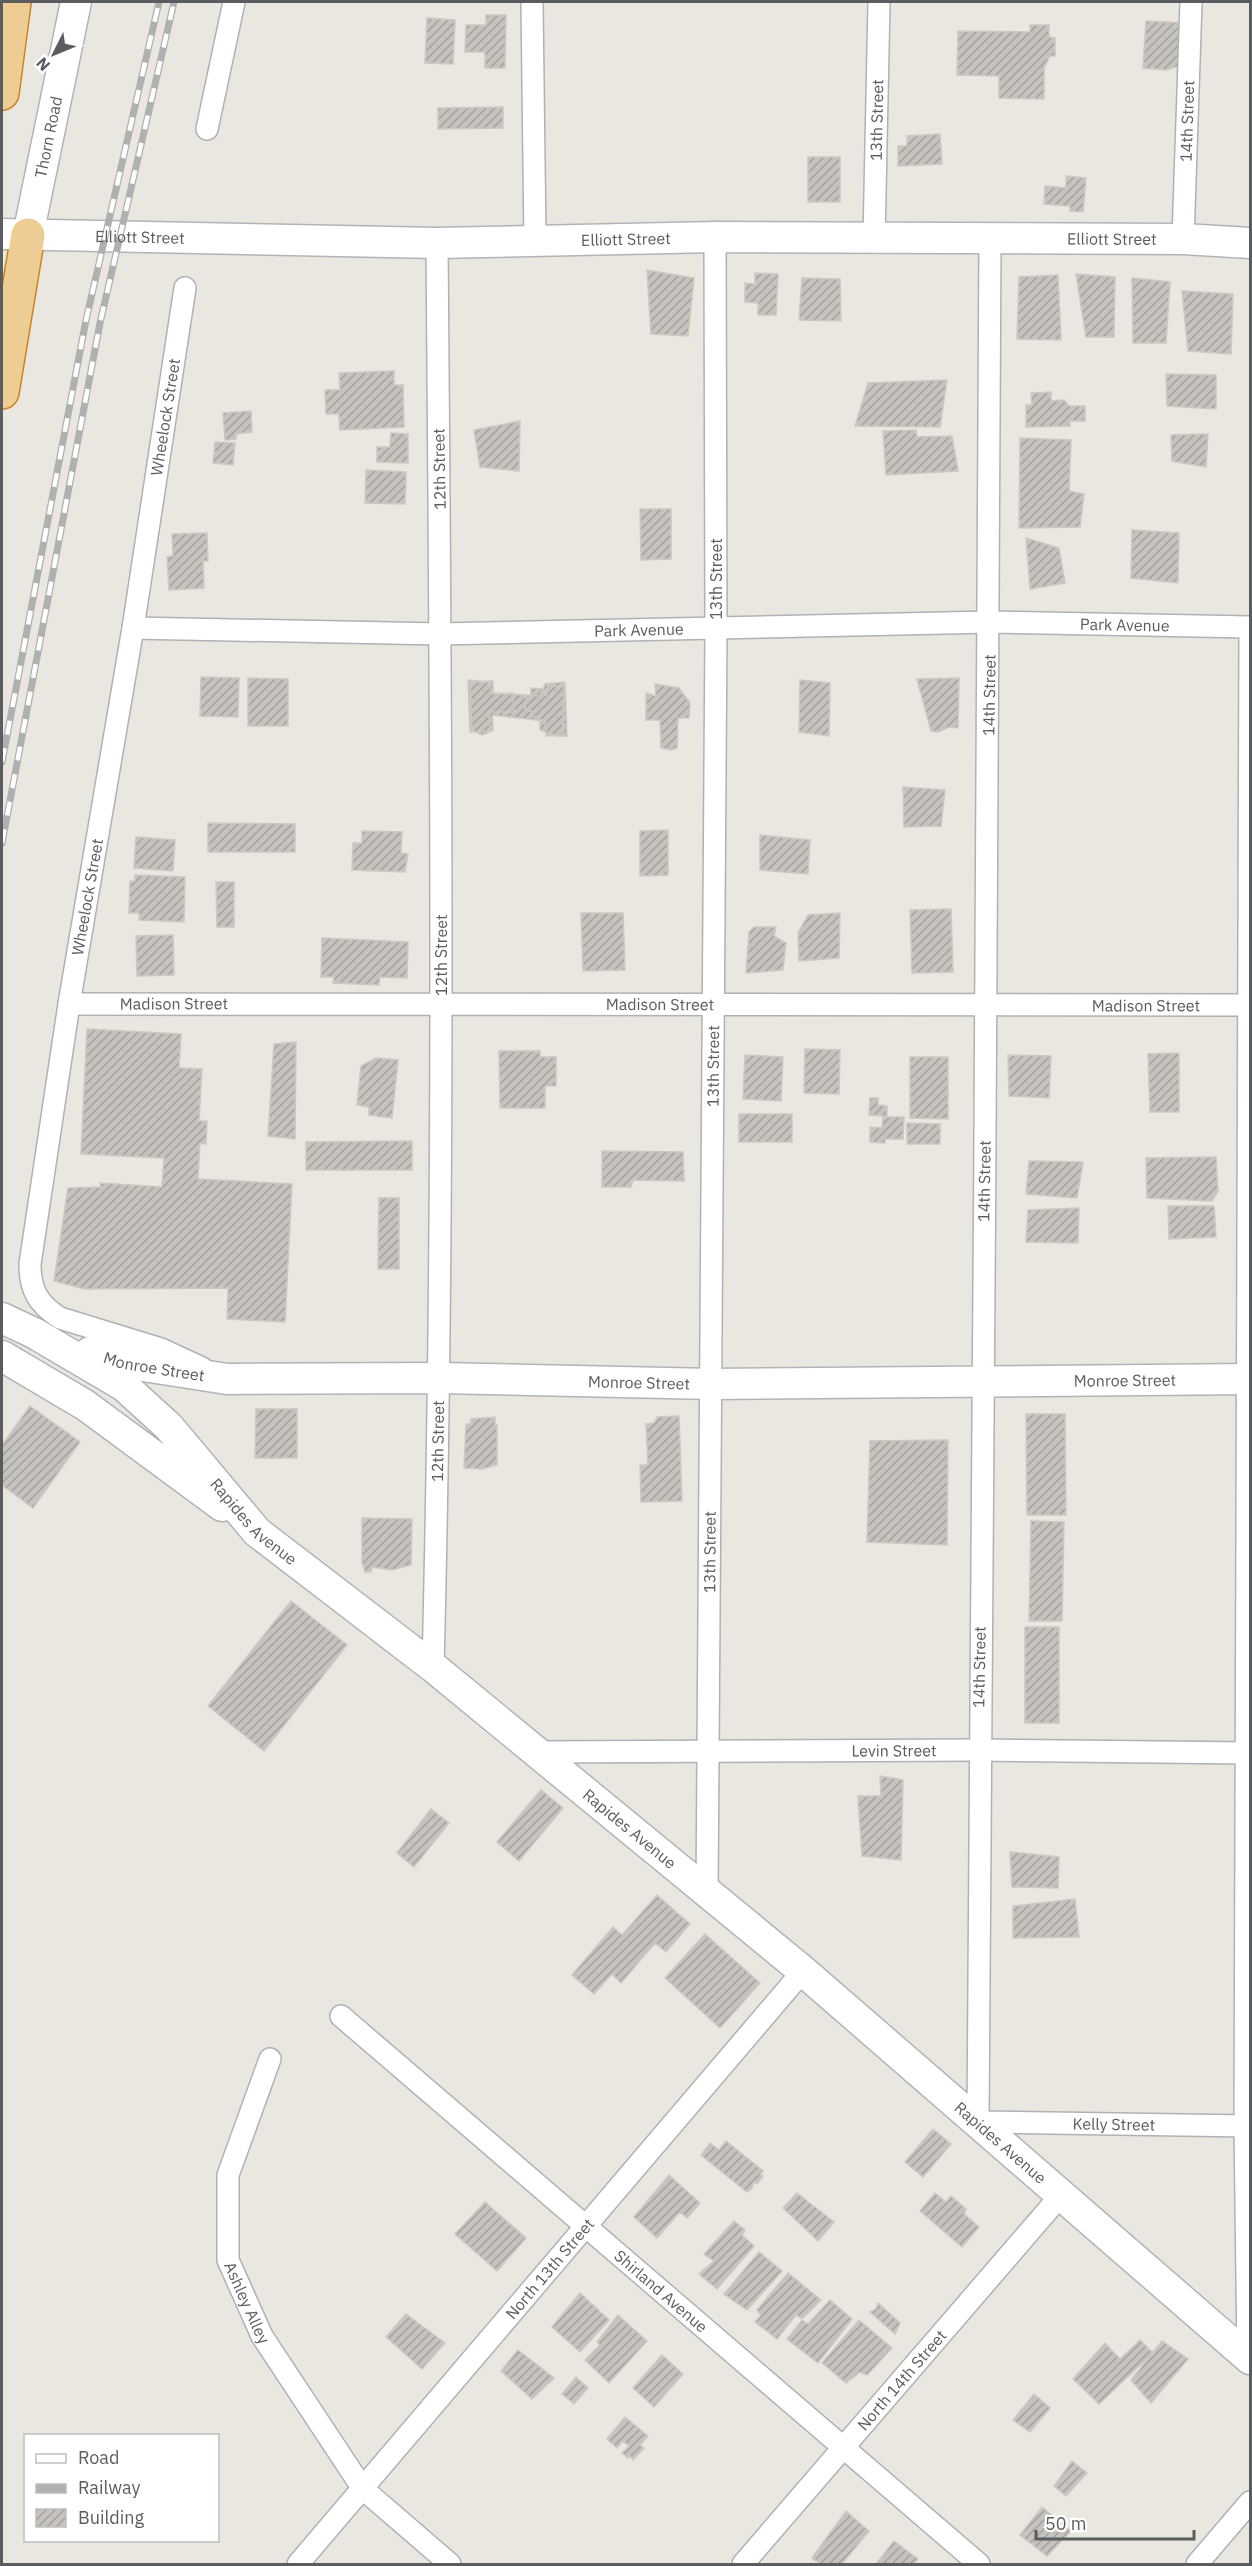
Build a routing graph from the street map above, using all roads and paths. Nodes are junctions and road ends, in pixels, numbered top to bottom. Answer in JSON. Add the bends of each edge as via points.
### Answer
{"nodes":[{"id":1,"x":14,"y":2,"type":"edge"},
{"id":2,"x":76,"y":2,"type":"edge"},
{"id":3,"x":234,"y":2,"type":"edge"},
{"id":4,"x":532,"y":2,"type":"edge"},
{"id":5,"x":879,"y":2,"type":"edge"},
{"id":6,"x":1191,"y":2,"type":"edge"},
{"id":7,"x":2,"y":93,"type":"edge"},
{"id":8,"x":207,"y":129,"type":"dead end"},
{"id":9,"x":15,"y":235,"type":"edge"},
{"id":10,"x":715,"y":237,"type":"junction"},
{"id":11,"x":1183,"y":239,"type":"junction"},
{"id":12,"x":874,"y":240,"type":"junction"},
{"id":13,"x":990,"y":240,"type":"junction"},
{"id":14,"x":535,"y":241,"type":"junction"},
{"id":15,"x":437,"y":243,"type":"junction"},
{"id":16,"x":1251,"y":243,"type":"edge"},
{"id":17,"x":184,"y":288,"type":"dead end"},
{"id":18,"x":2,"y":392,"type":"edge"},
{"id":19,"x":990,"y":622,"type":"junction"},
{"id":20,"x":1251,"y":627,"type":"edge"},
{"id":21,"x":133,"y":628,"type":"junction"},
{"id":22,"x":716,"y":628,"type":"junction"},
{"id":23,"x":1251,"y":633,"type":"edge"},
{"id":24,"x":440,"y":634,"type":"junction"},
{"id":25,"x":440,"y":1001,"type":"junction"},
{"id":26,"x":714,"y":1002,"type":"junction"},
{"id":27,"x":69,"y":1004,"type":"junction"},
{"id":28,"x":1250,"y":1005,"type":"edge"},
{"id":29,"x":986,"y":1006,"type":"junction"},
{"id":30,"x":2,"y":1318,"type":"edge"},
{"id":31,"x":34,"y":1333,"type":"junction"},
{"id":32,"x":2,"y":1356,"type":"edge"},
{"id":33,"x":440,"y":1378,"type":"junction"},
{"id":34,"x":227,"y":1379,"type":"junction"},
{"id":35,"x":1249,"y":1379,"type":"edge"},
{"id":36,"x":982,"y":1380,"type":"junction"},
{"id":37,"x":712,"y":1384,"type":"junction"},
{"id":38,"x":257,"y":1532,"type":"junction"},
{"id":39,"x":433,"y":1667,"type":"junction"},
{"id":40,"x":978,"y":1750,"type":"junction"},
{"id":41,"x":707,"y":1751,"type":"junction"},
{"id":42,"x":537,"y":1752,"type":"junction"},
{"id":43,"x":1249,"y":1753,"type":"edge"},
{"id":44,"x":708,"y":1894,"type":"junction"},
{"id":45,"x":803,"y":1971,"type":"junction"},
{"id":46,"x":341,"y":2016,"type":"dead end"},
{"id":47,"x":270,"y":2059,"type":"dead end"},
{"id":48,"x":978,"y":2122,"type":"junction"},
{"id":49,"x":1248,"y":2126,"type":"edge"},
{"id":50,"x":1061,"y":2195,"type":"junction"},
{"id":51,"x":587,"y":2227,"type":"junction"},
{"id":52,"x":1249,"y":2358,"type":"edge"},
{"id":53,"x":844,"y":2448,"type":"junction"},
{"id":54,"x":363,"y":2489,"type":"junction"},
{"id":55,"x":1251,"y":2502,"type":"edge"},
{"id":56,"x":298,"y":2565,"type":"edge"},
{"id":57,"x":450,"y":2565,"type":"edge"},
{"id":58,"x":743,"y":2565,"type":"edge"},
{"id":59,"x":979,"y":2565,"type":"edge"},
{"id":60,"x":1197,"y":2565,"type":"edge"}],
"edges":[{"from":1,"to":7,"type":"highway"},
{"from":2,"to":9,"type":"main road","name":"Thorn Road"},
{"from":3,"to":8,"type":"street"},
{"from":4,"to":14,"type":"street"},
{"from":5,"to":12,"type":"street","name":"13th Street"},
{"from":6,"to":11,"type":"street","name":"14th Street"},
{"from":9,"to":15,"type":"main road","name":"Elliott Street"},
{"from":9,"to":18,"type":"highway"},
{"from":10,"to":12,"type":"main road","name":"Elliott Street"},
{"from":10,"to":14,"type":"main road","name":"Elliott Street"},
{"from":10,"to":22,"type":"street","name":"13th Street"},
{"from":11,"to":13,"type":"main road","name":"Elliott Street"},
{"from":11,"to":16,"type":"main road","name":"Elliott Street"},
{"from":12,"to":13,"type":"main road","name":"Elliott Street"},
{"from":13,"to":19,"type":"street","name":"14th Street"},
{"from":14,"to":15,"type":"main road","name":"Elliott Street"},
{"from":15,"to":24,"type":"street","name":"12th Street"},
{"from":17,"to":21,"type":"street","name":"Wheelock Street"},
{"from":19,"to":20,"type":"street","name":"Park Avenue"},
{"from":19,"to":22,"type":"street","name":"Park Avenue"},
{"from":19,"to":29,"type":"street","name":"14th Street"},
{"from":21,"to":24,"type":"street","name":"Park Avenue"},
{"from":21,"to":27,"type":"street","name":"Wheelock Street"},
{"from":22,"to":24,"type":"street","name":"Park Avenue"},
{"from":22,"to":26,"type":"street","name":"13th Street"},
{"from":23,"to":28,"type":"street"},
{"from":24,"to":25,"type":"street","name":"12th Street"},
{"from":25,"to":26,"type":"street","name":"Madison Street"},
{"from":25,"to":27,"type":"street","name":"Madison Street"},
{"from":25,"to":33,"type":"street","name":"12th Street"},
{"from":26,"to":29,"type":"street","name":"Madison Street"},
{"from":26,"to":37,"type":"street","name":"13th Street"},
{"from":27,"to":34,"type":"street","name":"Wheelock Street","via":[[30,1283],[47,1310],[60,1318],[161,1349]]},
{"from":28,"to":29,"type":"street","name":"Madison Street"},
{"from":28,"to":35,"type":"street"},
{"from":29,"to":36,"type":"street","name":"14th Street"},
{"from":30,"to":31,"type":"main road","name":"Rapides Avenue"},
{"from":31,"to":34,"type":"main road","name":"Monroe Street","via":[[124,1363]]},
{"from":31,"to":38,"type":"main road","name":"Rapides Avenue","via":[[124,1386],[169,1427]]},
{"from":32,"to":38,"type":"main road","via":[[85,1405]]},
{"from":33,"to":34,"type":"main road","name":"Monroe Street"},
{"from":33,"to":37,"type":"main road","name":"Monroe Street"},
{"from":33,"to":39,"type":"street","name":"12th Street"},
{"from":35,"to":36,"type":"main road","name":"Monroe Street"},
{"from":35,"to":43,"type":"street"},
{"from":36,"to":37,"type":"main road","name":"Monroe Street"},
{"from":36,"to":40,"type":"street","name":"14th Street"},
{"from":37,"to":41,"type":"street","name":"13th Street"},
{"from":38,"to":39,"type":"main road","name":"Rapides Avenue"},
{"from":39,"to":42,"type":"main road","name":"Rapides Avenue"},
{"from":40,"to":41,"type":"street","name":"Levin Street"},
{"from":40,"to":43,"type":"street","name":"Levin Street"},
{"from":40,"to":48,"type":"street","name":"14th Street"},
{"from":41,"to":42,"type":"street","name":"Levin Street"},
{"from":41,"to":44,"type":"street","name":"13th Street"},
{"from":42,"to":44,"type":"main road","name":"Rapides Avenue"},
{"from":43,"to":49,"type":"street"},
{"from":44,"to":45,"type":"main road","name":"Rapides Avenue"},
{"from":45,"to":48,"type":"main road","name":"Rapides Avenue"},
{"from":45,"to":51,"type":"street","name":"North 13th Street"},
{"from":46,"to":51,"type":"street","name":"Shirland Avenue"},
{"from":47,"to":54,"type":"street","name":"Ashley Alley","via":[[228,2175],[228,2260],[261,2336]]},
{"from":48,"to":49,"type":"street","name":"Kelly Street"},
{"from":48,"to":50,"type":"main road","name":"Rapides Avenue"},
{"from":49,"to":52,"type":"street"},
{"from":50,"to":52,"type":"main road","name":"Rapides Avenue"},
{"from":50,"to":53,"type":"street","name":"North 14th Street"},
{"from":51,"to":53,"type":"street","name":"Shirland Avenue"},
{"from":51,"to":54,"type":"street","name":"North 13th Street"},
{"from":53,"to":58,"type":"street","name":"North 14th Street"},
{"from":53,"to":59,"type":"street","name":"Shirland Avenue"},
{"from":54,"to":56,"type":"street","name":"North 13th Street"},
{"from":54,"to":57,"type":"street","name":"Ashley Alley"},
{"from":55,"to":60,"type":"street"}]}
